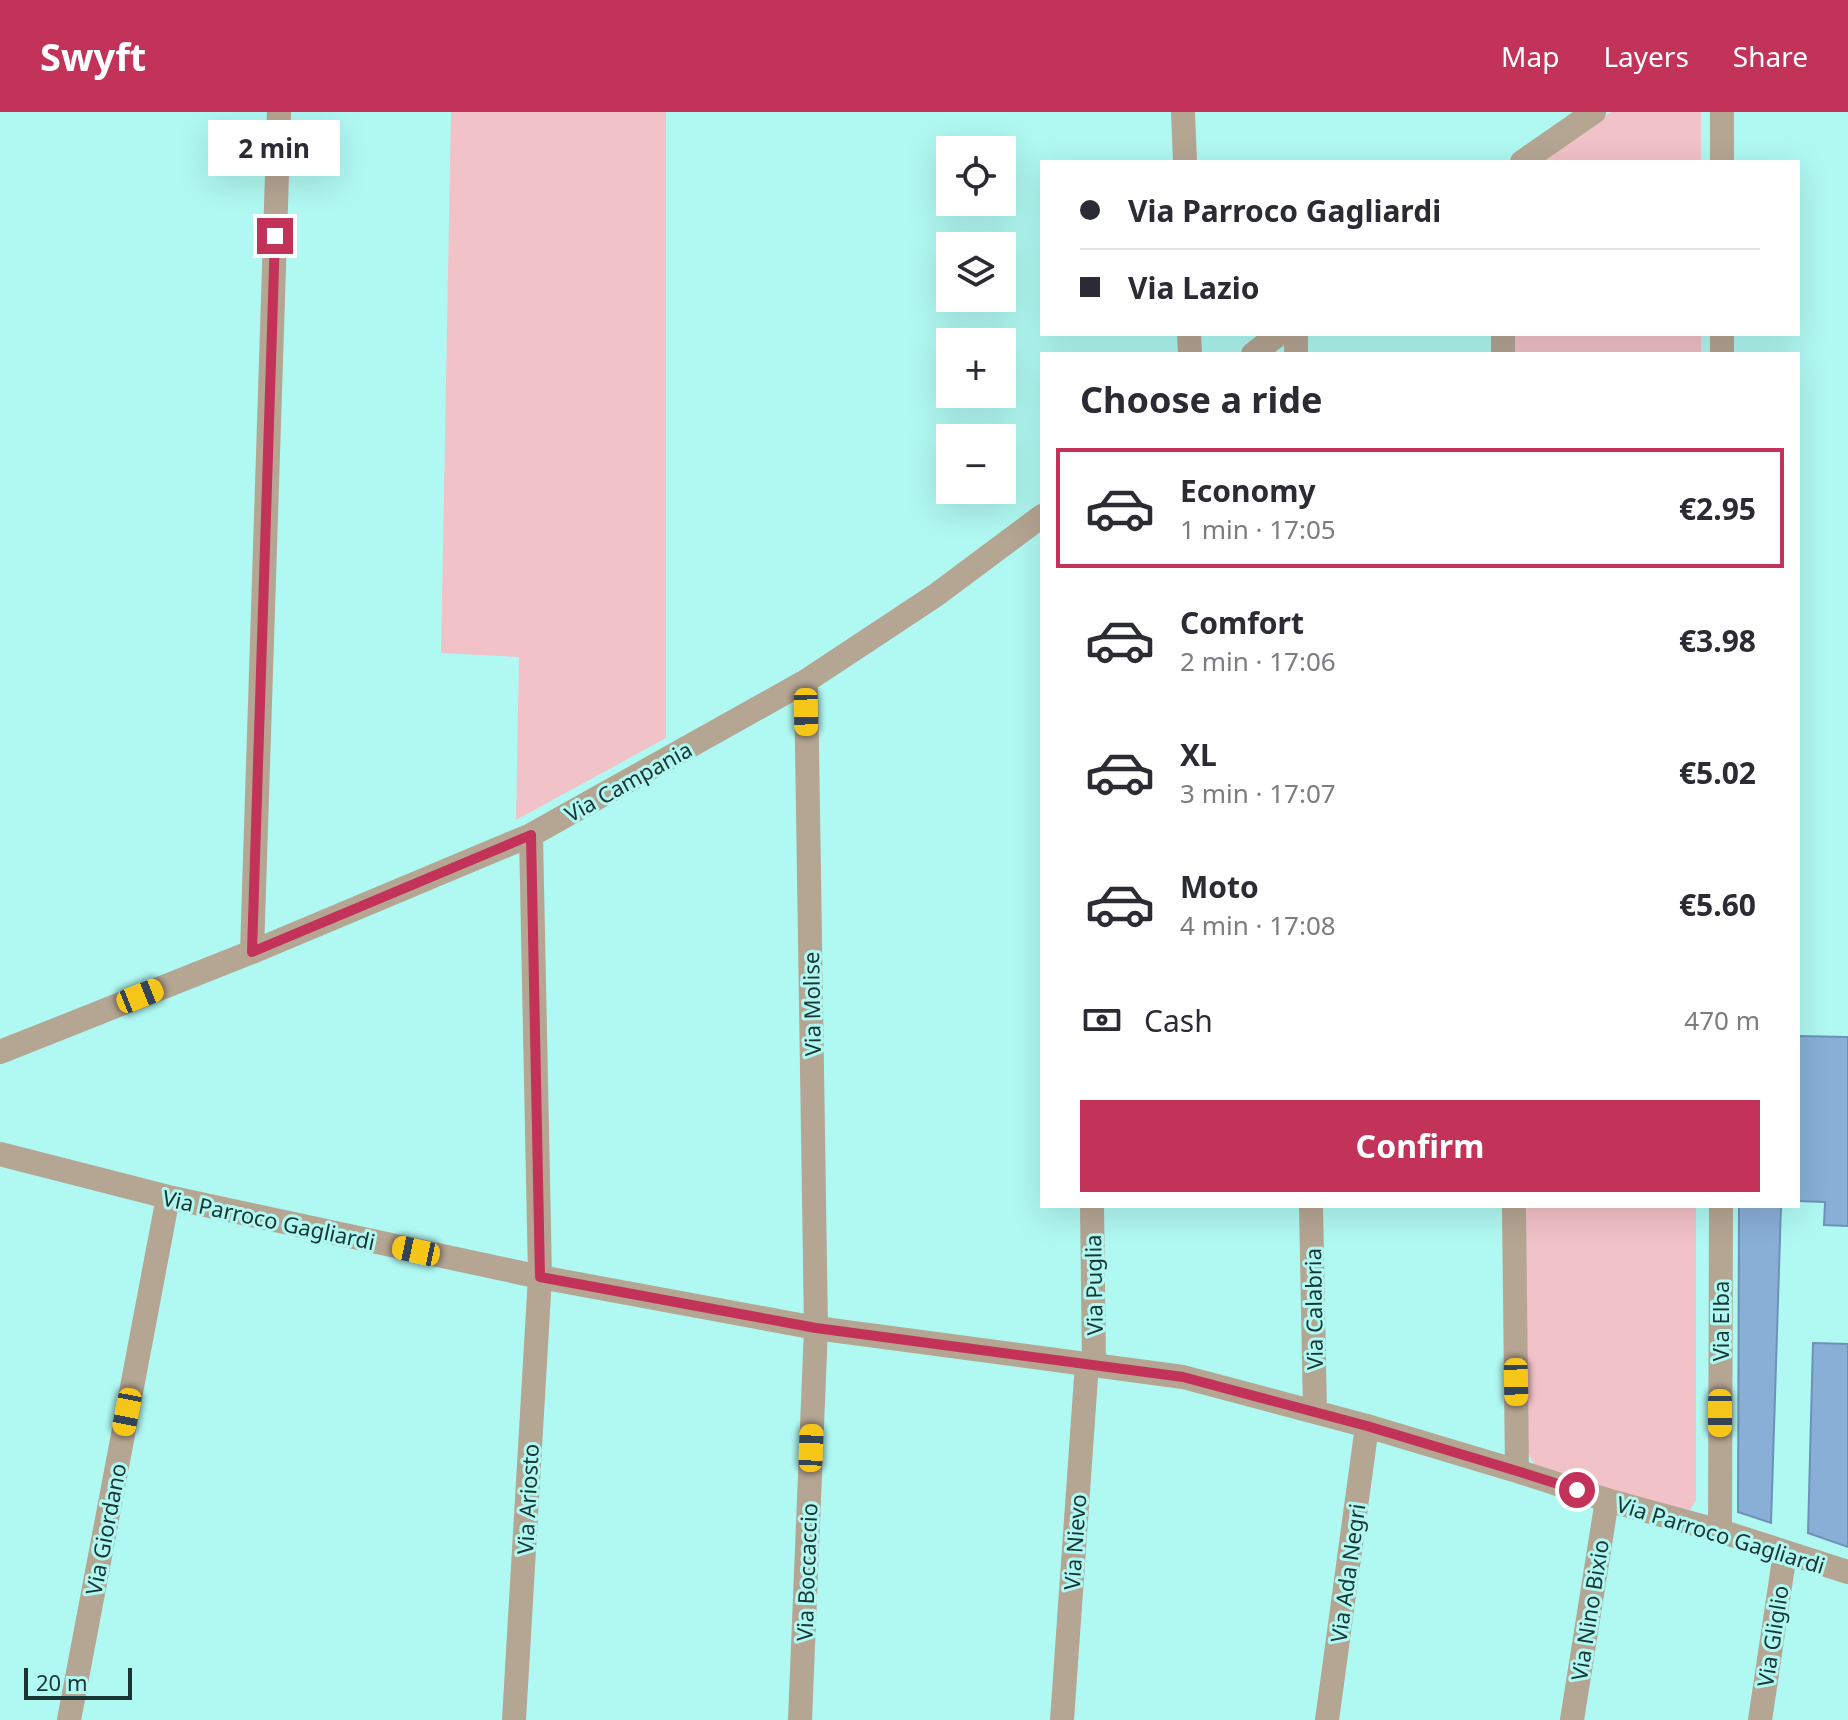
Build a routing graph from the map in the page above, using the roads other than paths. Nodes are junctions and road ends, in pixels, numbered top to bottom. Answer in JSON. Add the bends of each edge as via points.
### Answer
{"nodes":[{"id":1,"x":279,"y":112,"type":"edge"},
{"id":2,"x":1183,"y":112,"type":"edge"},
{"id":3,"x":1594,"y":112,"type":"edge"},
{"id":4,"x":1722,"y":112,"type":"edge"},
{"id":5,"x":1185,"y":160,"type":"edge"},
{"id":6,"x":1525,"y":160,"type":"edge"},
{"id":7,"x":1722,"y":160,"type":"edge"},
{"id":8,"x":1276,"y":336,"type":"edge"},
{"id":9,"x":1256,"y":352,"type":"edge"},
{"id":10,"x":1040,"y":517,"type":"edge"},
{"id":11,"x":806,"y":681,"type":"junction"},
{"id":12,"x":531,"y":835,"type":"junction"},
{"id":13,"x":252,"y":952,"type":"junction"},
{"id":14,"x":0,"y":1052,"type":"edge"},
{"id":15,"x":0,"y":1154,"type":"edge"},
{"id":16,"x":168,"y":1197,"type":"junction"},
{"id":17,"x":1092,"y":1208,"type":"edge"},
{"id":18,"x":1311,"y":1208,"type":"edge"},
{"id":19,"x":1514,"y":1208,"type":"edge"},
{"id":20,"x":1721,"y":1208,"type":"edge"},
{"id":21,"x":540,"y":1277,"type":"junction"},
{"id":22,"x":816,"y":1328,"type":"junction"},
{"id":23,"x":1090,"y":1364,"type":"junction"},
{"id":24,"x":1315,"y":1412,"type":"junction"},
{"id":25,"x":1367,"y":1426,"type":"junction"},
{"id":26,"x":1517,"y":1471,"type":"junction"},
{"id":27,"x":1607,"y":1500,"type":"junction"},
{"id":28,"x":1720,"y":1531,"type":"junction"},
{"id":29,"x":1785,"y":1553,"type":"junction"},
{"id":30,"x":1848,"y":1572,"type":"edge"},
{"id":31,"x":69,"y":1720,"type":"edge"},
{"id":32,"x":514,"y":1720,"type":"edge"},
{"id":33,"x":800,"y":1720,"type":"edge"},
{"id":34,"x":1062,"y":1720,"type":"edge"},
{"id":35,"x":1327,"y":1720,"type":"edge"},
{"id":36,"x":1572,"y":1720,"type":"edge"},
{"id":37,"x":1760,"y":1720,"type":"edge"}],
"edges":[{"from":1,"to":13,"type":"street"},
{"from":2,"to":5,"type":"street"},
{"from":3,"to":6,"type":"street"},
{"from":4,"to":7,"type":"street"},
{"from":8,"to":9,"type":"street"},
{"from":10,"to":11,"type":"street","name":"Via Campania"},
{"from":11,"to":12,"type":"street","name":"Via Campania"},
{"from":11,"to":22,"type":"street","name":"Via Molise"},
{"from":12,"to":13,"type":"street","name":"Via Campania"},
{"from":12,"to":21,"type":"street","name":"Via Ariosto"},
{"from":13,"to":14,"type":"street","name":"Via Campania"},
{"from":15,"to":16,"type":"street","name":"Via Parroco Gagliardi"},
{"from":16,"to":21,"type":"street","name":"Via Parroco Gagliardi"},
{"from":16,"to":31,"type":"street","name":"Via Giordano"},
{"from":17,"to":23,"type":"street","name":"Via Puglia"},
{"from":18,"to":24,"type":"street","name":"Via Calabria"},
{"from":19,"to":26,"type":"street"},
{"from":20,"to":28,"type":"street","name":"Via Elba"},
{"from":21,"to":22,"type":"street","name":"Via Parroco Gagliardi"},
{"from":21,"to":32,"type":"street","name":"Via Ariosto"},
{"from":22,"to":23,"type":"street","name":"Via Parroco Gagliardi"},
{"from":22,"to":33,"type":"street","name":"Via Boccaccio"},
{"from":23,"to":24,"type":"street","name":"Via Parroco Gagliardi","via":[[1183,1377]]},
{"from":23,"to":34,"type":"street","name":"Via Nievo"},
{"from":24,"to":25,"type":"street","name":"Via Parroco Gagliardi"},
{"from":25,"to":26,"type":"street","name":"Via Parroco Gagliardi"},
{"from":25,"to":35,"type":"street","name":"Via Ada Negri"},
{"from":26,"to":27,"type":"street","name":"Via Parroco Gagliardi"},
{"from":27,"to":28,"type":"street","name":"Via Parroco Gagliardi"},
{"from":27,"to":36,"type":"street","name":"Via Nino Bixio"},
{"from":28,"to":29,"type":"street","name":"Via Parroco Gagliardi"},
{"from":29,"to":30,"type":"street","name":"Via Parroco Gagliardi"},
{"from":29,"to":37,"type":"street","name":"Via Gliglio"}]}
